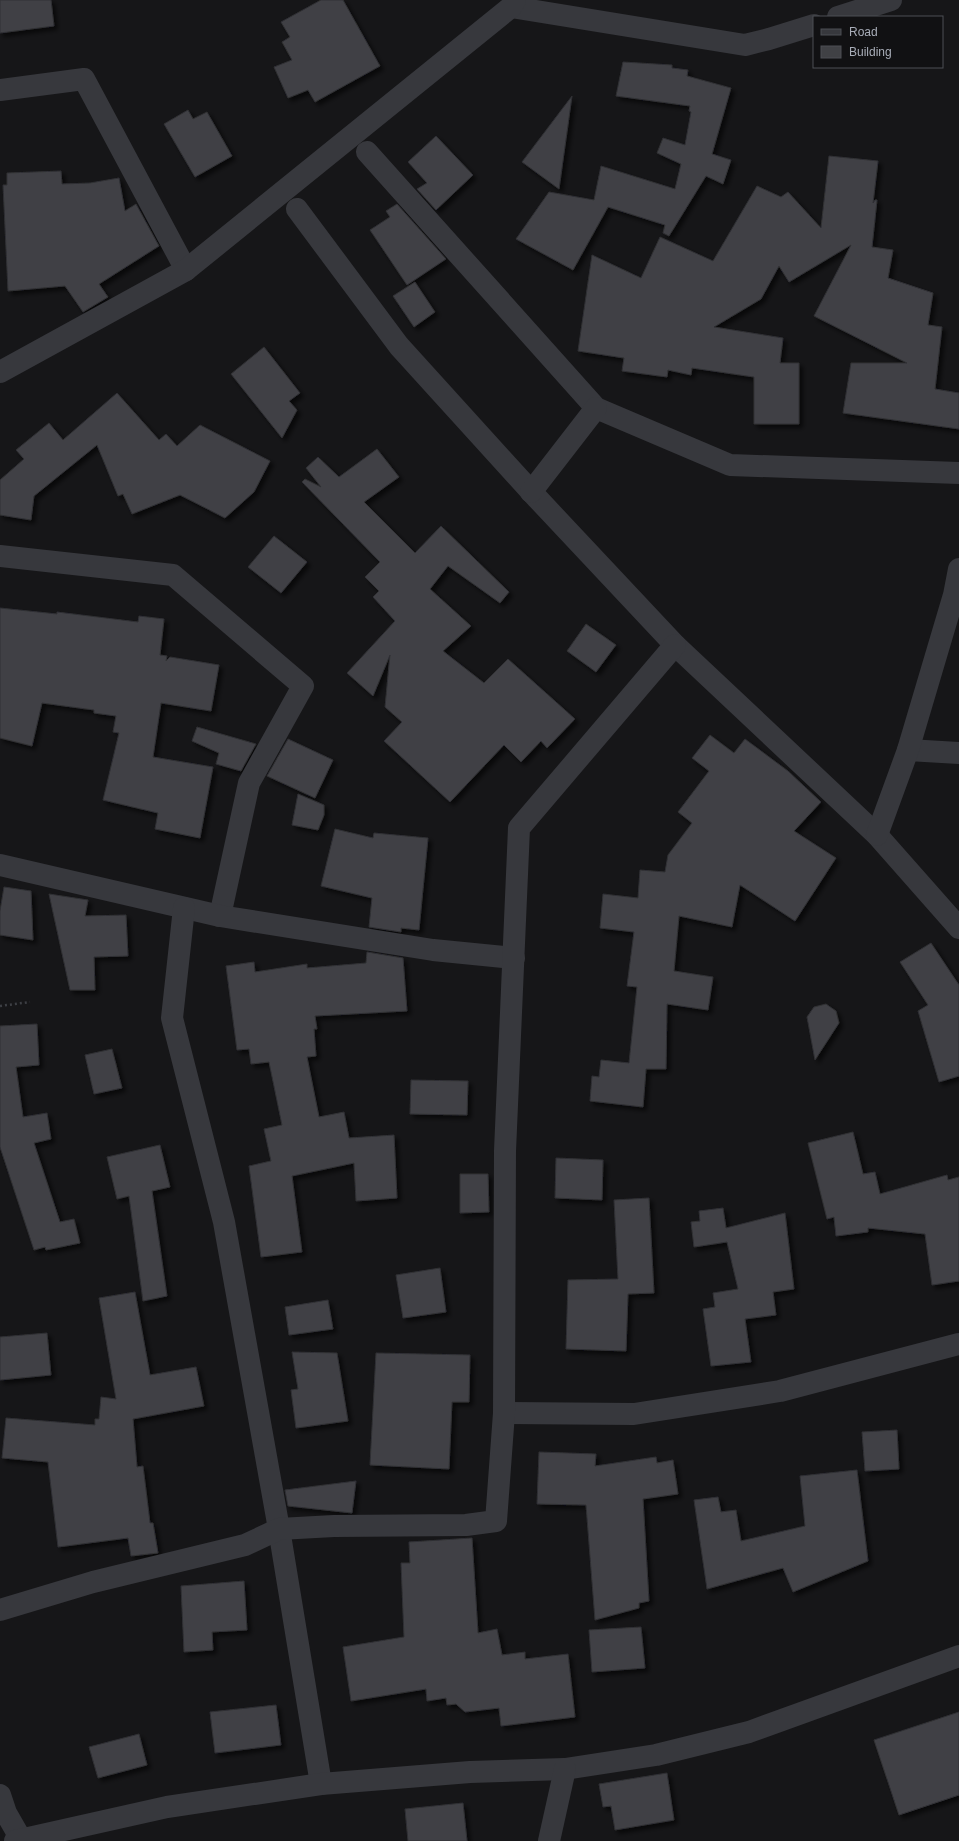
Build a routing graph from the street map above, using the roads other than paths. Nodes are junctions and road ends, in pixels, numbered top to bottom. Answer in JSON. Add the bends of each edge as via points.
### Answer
{"nodes":[{"id":1,"x":891,"y":0,"type":"edge"},
{"id":2,"x":513,"y":4,"type":"edge"},
{"id":3,"x":841,"y":16,"type":"edge"},
{"id":4,"x":813,"y":25,"type":"edge"},
{"id":5,"x":0,"y":90,"type":"edge"},
{"id":6,"x":367,"y":152,"type":"dead end"},
{"id":7,"x":297,"y":209,"type":"dead end"},
{"id":8,"x":186,"y":270,"type":"junction"},
{"id":9,"x":0,"y":372,"type":"edge"},
{"id":10,"x":596,"y":408,"type":"junction"},
{"id":11,"x":959,"y":473,"type":"edge"},
{"id":12,"x":531,"y":492,"type":"junction"},
{"id":13,"x":0,"y":556,"type":"edge"},
{"id":14,"x":959,"y":569,"type":"edge"},
{"id":15,"x":675,"y":645,"type":"junction"},
{"id":16,"x":908,"y":750,"type":"junction"},
{"id":17,"x":959,"y":753,"type":"edge"},
{"id":18,"x":877,"y":835,"type":"junction"},
{"id":19,"x":0,"y":865,"type":"edge"},
{"id":20,"x":184,"y":908,"type":"junction"},
{"id":21,"x":220,"y":916,"type":"junction"},
{"id":22,"x":959,"y":928,"type":"edge"},
{"id":23,"x":514,"y":958,"type":"junction"},
{"id":24,"x":959,"y":1344,"type":"edge"},
{"id":25,"x":504,"y":1412,"type":"junction"},
{"id":26,"x":279,"y":1529,"type":"junction"},
{"id":27,"x":0,"y":1610,"type":"edge"},
{"id":28,"x":959,"y":1656,"type":"edge"},
{"id":29,"x":565,"y":1769,"type":"junction"},
{"id":30,"x":321,"y":1784,"type":"junction"},
{"id":31,"x":0,"y":1795,"type":"edge"},
{"id":32,"x":19,"y":1840,"type":"edge"},
{"id":33,"x":549,"y":1841,"type":"edge"}],
"edges":[{"from":1,"to":3,"type":"street"},
{"from":2,"to":4,"type":"street","via":[[745,45]]},
{"from":2,"to":8,"type":"street"},
{"from":5,"to":8,"type":"street","via":[[84,79]]},
{"from":6,"to":10,"type":"street"},
{"from":7,"to":12,"type":"street","via":[[398,346]]},
{"from":8,"to":9,"type":"street"},
{"from":10,"to":11,"type":"street","via":[[730,465]]},
{"from":10,"to":12,"type":"street"},
{"from":12,"to":15,"type":"street"},
{"from":13,"to":21,"type":"street","via":[[173,575],[302,686],[249,783]]},
{"from":14,"to":16,"type":"street","via":[[954,596]]},
{"from":15,"to":18,"type":"street"},
{"from":15,"to":23,"type":"street","via":[[519,828]]},
{"from":16,"to":17,"type":"street"},
{"from":16,"to":18,"type":"street"},
{"from":18,"to":22,"type":"street"},
{"from":19,"to":20,"type":"street"},
{"from":20,"to":21,"type":"street"},
{"from":20,"to":26,"type":"street","via":[[172,1018],[224,1222]]},
{"from":21,"to":23,"type":"street","via":[[433,950]]},
{"from":23,"to":25,"type":"street","via":[[505,1151]]},
{"from":24,"to":25,"type":"street","via":[[780,1391],[634,1414]]},
{"from":25,"to":26,"type":"street","via":[[496,1521],[466,1525]]},
{"from":26,"to":27,"type":"street","via":[[245,1544],[93,1582]]},
{"from":26,"to":30,"type":"street"},
{"from":28,"to":29,"type":"street","via":[[749,1732],[656,1755]]},
{"from":29,"to":30,"type":"street","via":[[470,1772]]},
{"from":29,"to":33,"type":"street"},
{"from":30,"to":32,"type":"street","via":[[167,1807]]},
{"from":31,"to":32,"type":"street"}]}
